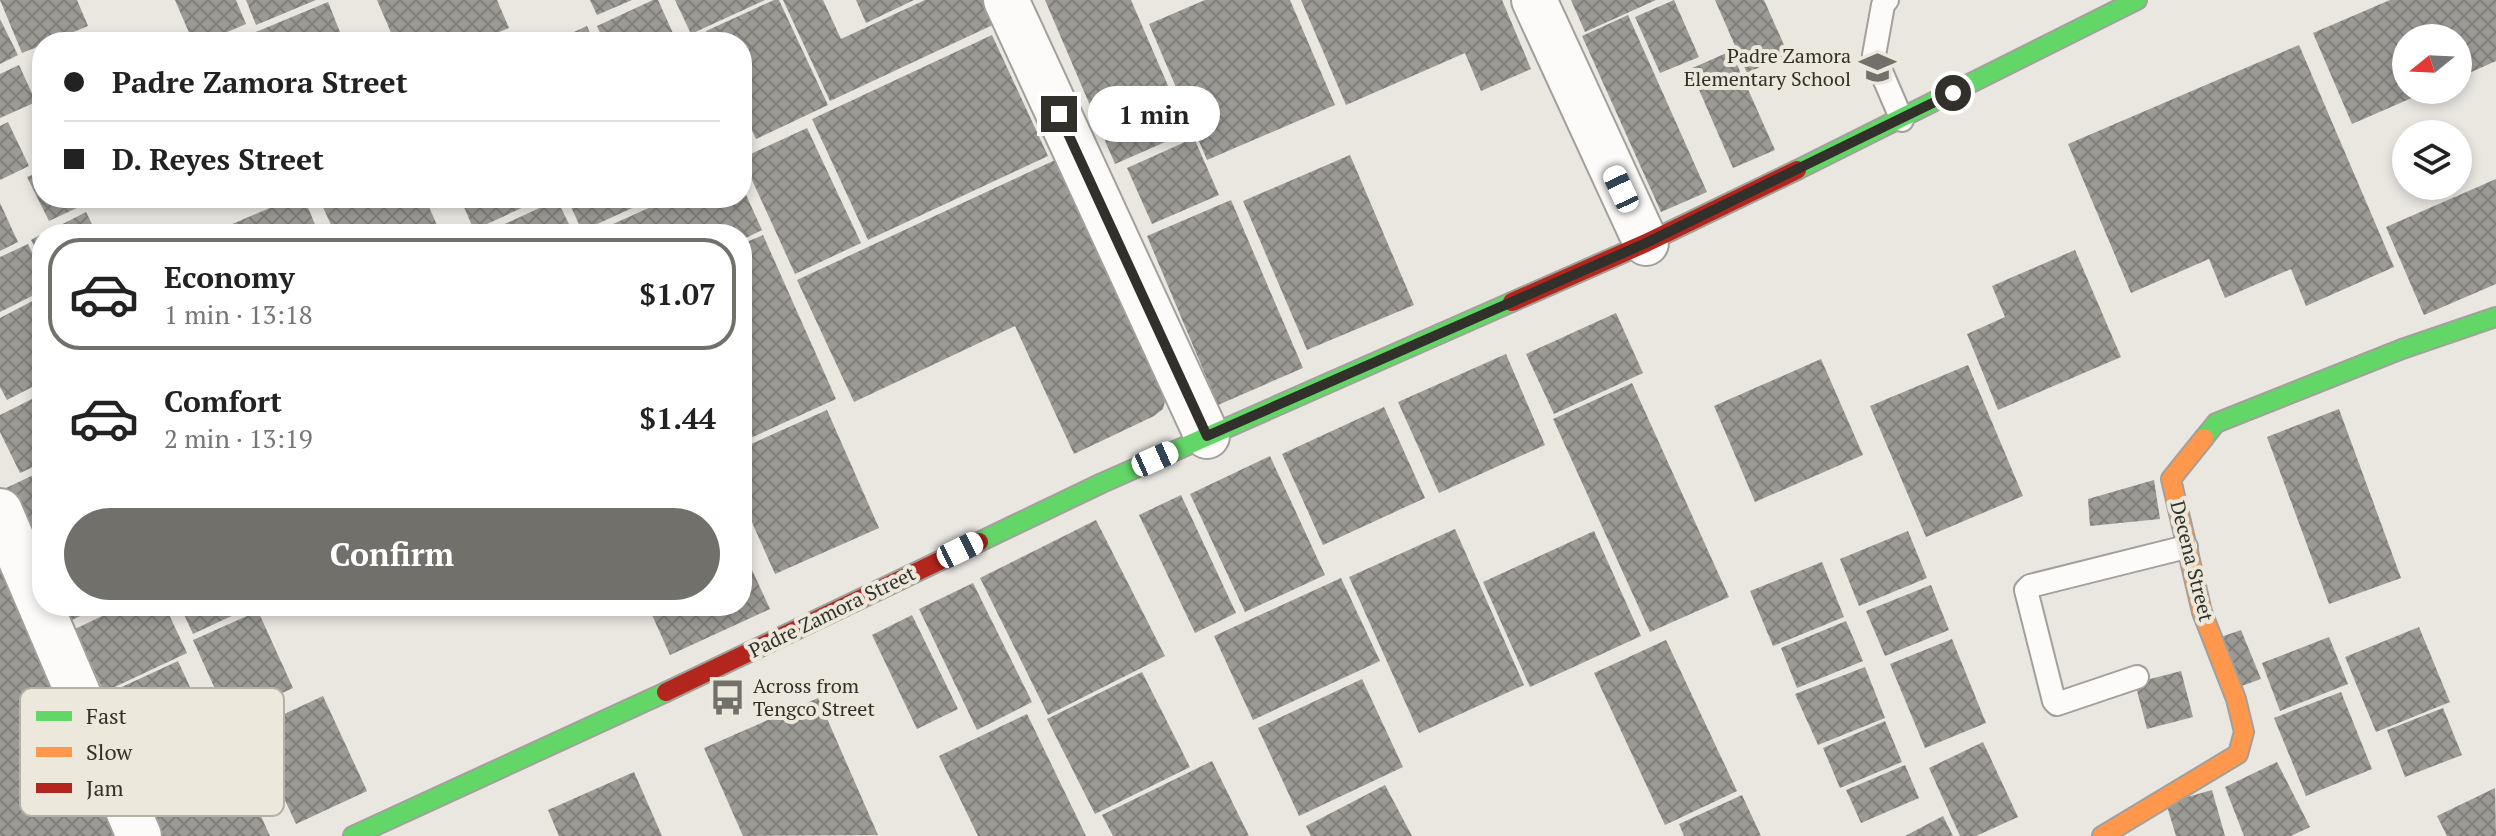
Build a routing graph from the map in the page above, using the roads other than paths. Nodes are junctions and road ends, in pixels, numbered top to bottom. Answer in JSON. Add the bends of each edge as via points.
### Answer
{"nodes":[{"id":1,"x":1006,"y":0,"type":"edge"},
{"id":2,"x":1534,"y":0,"type":"edge"},
{"id":3,"x":1887,"y":0,"type":"edge"},
{"id":4,"x":2137,"y":0,"type":"edge"},
{"id":5,"x":1902,"y":120,"type":"junction"},
{"id":6,"x":1646,"y":243,"type":"junction"},
{"id":7,"x":2496,"y":317,"type":"edge"},
{"id":8,"x":1207,"y":436,"type":"junction"},
{"id":9,"x":0,"y":511,"type":"edge"},
{"id":10,"x":2186,"y":547,"type":"junction"},
{"id":11,"x":32,"y":586,"type":"edge"},
{"id":12,"x":45,"y":616,"type":"edge"},
{"id":13,"x":2137,"y":677,"type":"dead end"},
{"id":14,"x":76,"y":688,"type":"edge"},
{"id":15,"x":130,"y":816,"type":"edge"},
{"id":16,"x":139,"y":836,"type":"edge"},
{"id":17,"x":353,"y":836,"type":"edge"},
{"id":18,"x":2102,"y":836,"type":"edge"}],
"edges":[{"from":1,"to":8,"type":"street"},
{"from":2,"to":6,"type":"street"},
{"from":3,"to":5,"type":"lane","via":[[1874,55]]},
{"from":4,"to":5,"type":"street","name":"Padre Zamora Street"},
{"from":5,"to":6,"type":"street","name":"Padre Zamora Street"},
{"from":6,"to":8,"type":"street","name":"Padre Zamora Street"},
{"from":7,"to":10,"type":"street","name":"Decena Street","via":[[2216,423],[2171,479]]},
{"from":8,"to":17,"type":"street","name":"Padre Zamora Street"},
{"from":9,"to":11,"type":"street"},
{"from":10,"to":13,"type":"lane","via":[[2026,590],[2057,704]]},
{"from":10,"to":18,"type":"street","name":"Decena Street","via":[[2202,612],[2236,699],[2244,732],[2238,754]]},
{"from":12,"to":14,"type":"street"},
{"from":15,"to":16,"type":"street"}]}
